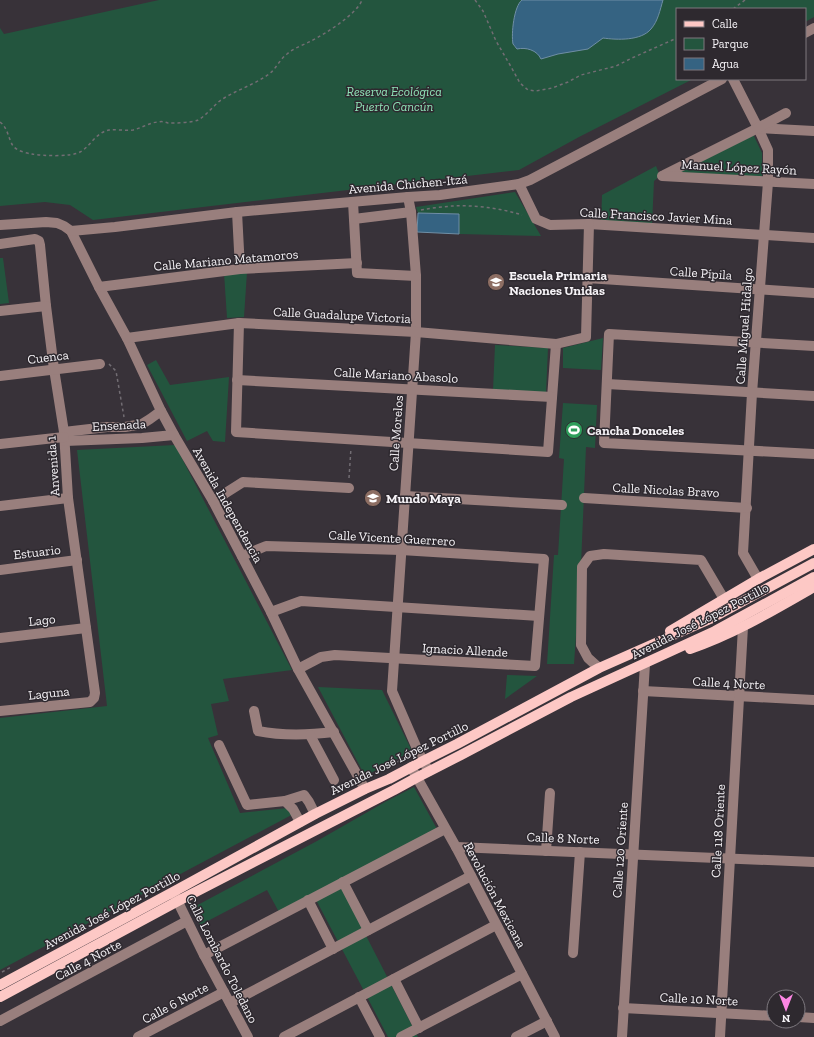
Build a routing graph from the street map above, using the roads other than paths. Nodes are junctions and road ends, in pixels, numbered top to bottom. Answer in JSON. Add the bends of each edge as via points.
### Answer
{"nodes":[{"id":1,"x":720,"y":80,"type":"edge"},
{"id":2,"x":734,"y":80,"type":"edge"},
{"id":3,"x":786,"y":112,"type":"dead end"},
{"id":4,"x":758,"y":128,"type":"junction"},
{"id":5,"x":814,"y":131,"type":"edge"},
{"id":6,"x":768,"y":182,"type":"junction"},
{"id":7,"x":519,"y":184,"type":"junction"},
{"id":8,"x":814,"y":184,"type":"edge"},
{"id":9,"x":408,"y":197,"type":"junction"},
{"id":10,"x":353,"y":202,"type":"junction"},
{"id":11,"x":237,"y":212,"type":"junction"},
{"id":12,"x":411,"y":212,"type":"junction"},
{"id":13,"x":354,"y":219,"type":"junction"},
{"id":14,"x":589,"y":224,"type":"junction"},
{"id":15,"x":0,"y":225,"type":"edge"},
{"id":16,"x":71,"y":231,"type":"junction"},
{"id":17,"x":764,"y":235,"type":"junction"},
{"id":18,"x":814,"y":238,"type":"edge"},
{"id":19,"x":0,"y":244,"type":"edge"},
{"id":20,"x":357,"y":263,"type":"junction"},
{"id":21,"x":240,"y":270,"type":"junction"},
{"id":22,"x":416,"y":276,"type":"junction"},
{"id":23,"x":587,"y":278,"type":"junction"},
{"id":24,"x":99,"y":287,"type":"junction"},
{"id":25,"x":760,"y":290,"type":"junction"},
{"id":26,"x":814,"y":293,"type":"edge"},
{"id":27,"x":46,"y":306,"type":"junction"},
{"id":28,"x":0,"y":311,"type":"edge"},
{"id":29,"x":239,"y":323,"type":"junction"},
{"id":30,"x":416,"y":332,"type":"junction"},
{"id":31,"x":127,"y":338,"type":"junction"},
{"id":32,"x":756,"y":342,"type":"junction"},
{"id":33,"x":556,"y":344,"type":"junction"},
{"id":34,"x":814,"y":346,"type":"edge"},
{"id":35,"x":100,"y":364,"type":"road end"},
{"id":36,"x":54,"y":369,"type":"junction"},
{"id":37,"x":0,"y":376,"type":"edge"},
{"id":38,"x":238,"y":380,"type":"junction"},
{"id":39,"x":607,"y":384,"type":"junction"},
{"id":40,"x":412,"y":389,"type":"junction"},
{"id":41,"x":752,"y":393,"type":"junction"},
{"id":42,"x":814,"y":396,"type":"edge"},
{"id":43,"x":552,"y":398,"type":"junction"},
{"id":44,"x":161,"y":411,"type":"junction"},
{"id":45,"x":174,"y":435,"type":"junction"},
{"id":46,"x":64,"y":437,"type":"junction"},
{"id":47,"x":408,"y":443,"type":"junction"},
{"id":48,"x":0,"y":444,"type":"edge"},
{"id":49,"x":749,"y":451,"type":"junction"},
{"id":50,"x":814,"y":454,"type":"edge"},
{"id":51,"x":348,"y":488,"type":"road end"},
{"id":52,"x":405,"y":496,"type":"junction"},
{"id":53,"x":68,"y":498,"type":"junction"},
{"id":54,"x":584,"y":498,"type":"dead end"},
{"id":55,"x":213,"y":501,"type":"junction"},
{"id":56,"x":562,"y":505,"type":"dead end"},
{"id":57,"x":0,"y":506,"type":"edge"},
{"id":58,"x":747,"y":508,"type":"junction"},
{"id":59,"x":814,"y":549,"type":"edge"},
{"id":60,"x":401,"y":550,"type":"junction"},
{"id":61,"x":242,"y":556,"type":"junction"},
{"id":62,"x":77,"y":560,"type":"junction"},
{"id":63,"x":814,"y":563,"type":"edge"},
{"id":64,"x":0,"y":570,"type":"edge"},
{"id":65,"x":814,"y":577,"type":"edge"},
{"id":66,"x":758,"y":579,"type":"junction"},
{"id":67,"x":814,"y":587,"type":"edge"},
{"id":68,"x":724,"y":600,"type":"junction"},
{"id":69,"x":397,"y":607,"type":"junction"},
{"id":70,"x":271,"y":612,"type":"junction"},
{"id":71,"x":539,"y":616,"type":"junction"},
{"id":72,"x":743,"y":627,"type":"junction"},
{"id":73,"x":86,"y":628,"type":"junction"},
{"id":74,"x":0,"y":638,"type":"edge"},
{"id":75,"x":635,"y":652,"type":"junction"},
{"id":76,"x":394,"y":659,"type":"junction"},
{"id":77,"x":645,"y":664,"type":"junction"},
{"id":78,"x":599,"y":668,"type":"junction"},
{"id":79,"x":298,"y":669,"type":"junction"},
{"id":80,"x":643,"y":691,"type":"junction"},
{"id":81,"x":95,"y":693,"type":"joint"},
{"id":82,"x":739,"y":696,"type":"junction"},
{"id":83,"x":814,"y":700,"type":"edge"},
{"id":84,"x":0,"y":711,"type":"edge"},
{"id":85,"x":254,"y":711,"type":"dead end"},
{"id":86,"x":334,"y":732,"type":"junction"},
{"id":87,"x":310,"y":735,"type":"junction"},
{"id":88,"x":219,"y":745,"type":"dead end"},
{"id":89,"x":423,"y":761,"type":"junction"},
{"id":90,"x":411,"y":767,"type":"junction"},
{"id":91,"x":430,"y":771,"type":"junction"},
{"id":92,"x":416,"y":778,"type":"junction"},
{"id":93,"x":334,"y":780,"type":"dead end"},
{"id":94,"x":365,"y":789,"type":"junction"},
{"id":95,"x":550,"y":793,"type":"dead end"},
{"id":96,"x":285,"y":801,"type":"junction"},
{"id":97,"x":315,"y":814,"type":"junction"},
{"id":98,"x":300,"y":822,"type":"junction"},
{"id":99,"x":445,"y":829,"type":"junction"},
{"id":100,"x":456,"y":847,"type":"junction"},
{"id":101,"x":546,"y":851,"type":"junction"},
{"id":102,"x":580,"y":852,"type":"junction"},
{"id":103,"x":633,"y":854,"type":"junction"},
{"id":104,"x":730,"y":858,"type":"junction"},
{"id":105,"x":814,"y":862,"type":"edge"},
{"id":106,"x":471,"y":876,"type":"junction"},
{"id":107,"x":343,"y":882,"type":"junction"},
{"id":108,"x":176,"y":897,"type":"junction"},
{"id":109,"x":308,"y":900,"type":"junction"},
{"id":110,"x":187,"y":922,"type":"junction"},
{"id":111,"x":496,"y":925,"type":"junction"},
{"id":112,"x":368,"y":930,"type":"junction"},
{"id":113,"x":333,"y":949,"type":"junction"},
{"id":114,"x":573,"y":952,"type":"dead end"},
{"id":115,"x":204,"y":955,"type":"junction"},
{"id":116,"x":522,"y":974,"type":"junction"},
{"id":117,"x":394,"y":979,"type":"junction"},
{"id":118,"x":0,"y":985,"type":"edge"},
{"id":119,"x":224,"y":992,"type":"junction"},
{"id":120,"x":0,"y":997,"type":"edge"},
{"id":121,"x":359,"y":997,"type":"junction"},
{"id":122,"x":230,"y":1004,"type":"junction"},
{"id":123,"x":623,"y":1008,"type":"junction"},
{"id":124,"x":721,"y":1013,"type":"junction"},
{"id":125,"x":766,"y":1016,"type":"edge"},
{"id":126,"x":0,"y":1021,"type":"edge"},
{"id":127,"x":546,"y":1021,"type":"junction"},
{"id":128,"x":419,"y":1028,"type":"junction"},
{"id":129,"x":138,"y":1037,"type":"edge"},
{"id":130,"x":248,"y":1037,"type":"edge"},
{"id":131,"x":284,"y":1037,"type":"edge"},
{"id":132,"x":380,"y":1037,"type":"edge"},
{"id":133,"x":401,"y":1037,"type":"edge"},
{"id":134,"x":516,"y":1037,"type":"edge"},
{"id":135,"x":555,"y":1037,"type":"edge"},
{"id":136,"x":622,"y":1037,"type":"edge"},
{"id":137,"x":720,"y":1037,"type":"edge"}],
"edges":[{"from":1,"to":7,"type":"street","name":"Avenida Chichen-Itzá"},
{"from":2,"to":4,"type":"street","name":"Calle Miguel Hidalgo"},
{"from":3,"to":4,"type":"street"},
{"from":4,"to":5,"type":"street"},
{"from":4,"to":6,"type":"street","name":"Calle Miguel Hidalgo","via":[[768,150]]},
{"from":4,"to":6,"type":"street","name":"Manuel López Rayón","via":[[662,176]]},
{"from":6,"to":8,"type":"street","name":"Manuel López Rayón"},
{"from":6,"to":17,"type":"street","name":"Calle Miguel Hidalgo"},
{"from":7,"to":9,"type":"street","name":"Avenida Chichen-Itzá"},
{"from":7,"to":14,"type":"street","name":"Calle Francisco Javier Mina","via":[[536,219],[550,225]]},
{"from":9,"to":10,"type":"street","name":"Avenida Chichen-Itzá"},
{"from":9,"to":12,"type":"street","name":"Calle Morelos"},
{"from":10,"to":11,"type":"street","name":"Avenida Chichen-Itzá"},
{"from":10,"to":13,"type":"street"},
{"from":11,"to":16,"type":"street","name":"Avenida Chichen-Itzá"},
{"from":11,"to":21,"type":"street"},
{"from":12,"to":13,"type":"street"},
{"from":12,"to":22,"type":"street","name":"Calle Morelos"},
{"from":13,"to":20,"type":"street"},
{"from":14,"to":17,"type":"street","name":"Calle Francisco Javier Mina"},
{"from":14,"to":23,"type":"street"},
{"from":15,"to":16,"type":"street","via":[[46,222],[57,223]]},
{"from":16,"to":24,"type":"street","name":"Avenida Independencia"},
{"from":17,"to":18,"type":"street","name":"Calle Francisco Javier Mina"},
{"from":17,"to":25,"type":"street","name":"Calle Miguel Hidalgo"},
{"from":19,"to":27,"type":"street","name":"Anvenida 1","via":[[35,239],[39,242]]},
{"from":20,"to":21,"type":"street","name":"Calle Mariano Matamoros"},
{"from":20,"to":22,"type":"street","via":[[357,274]]},
{"from":21,"to":24,"type":"street","name":"Calle Mariano Matamoros"},
{"from":22,"to":30,"type":"street","name":"Calle Morelos"},
{"from":23,"to":25,"type":"street","name":"Calle Pípila"},
{"from":23,"to":33,"type":"street","name":"Calle Guadalupe Victoria","via":[[586,337]]},
{"from":24,"to":31,"type":"street","name":"Avenida Independencia"},
{"from":25,"to":26,"type":"street","name":"Calle Pípila"},
{"from":25,"to":32,"type":"street","name":"Calle Miguel Hidalgo"},
{"from":27,"to":28,"type":"street"},
{"from":27,"to":36,"type":"street","name":"Anvenida 1"},
{"from":29,"to":30,"type":"street","name":"Calle Guadalupe Victoria"},
{"from":29,"to":31,"type":"street","name":"Calle Guadalupe Victoria"},
{"from":29,"to":38,"type":"street"},
{"from":30,"to":33,"type":"street","name":"Calle Guadalupe Victoria"},
{"from":30,"to":40,"type":"street","name":"Calle Morelos"},
{"from":31,"to":44,"type":"street","name":"Avenida Independencia"},
{"from":32,"to":34,"type":"street"},
{"from":32,"to":39,"type":"street","via":[[609,334]]},
{"from":32,"to":41,"type":"street","name":"Calle Miguel Hidalgo"},
{"from":33,"to":43,"type":"street"},
{"from":35,"to":36,"type":"street","name":"Cuenca"},
{"from":36,"to":37,"type":"street","name":"Cuenca"},
{"from":36,"to":46,"type":"street","name":"Anvenida 1"},
{"from":38,"to":40,"type":"street","name":"Calle Mariano Abasolo"},
{"from":38,"to":47,"type":"street","via":[[236,432]]},
{"from":39,"to":41,"type":"street"},
{"from":39,"to":49,"type":"street","via":[[604,443]]},
{"from":40,"to":43,"type":"street","name":"Calle Mariano Abasolo"},
{"from":40,"to":47,"type":"street","name":"Calle Morelos"},
{"from":41,"to":42,"type":"street"},
{"from":41,"to":49,"type":"street","name":"Calle Miguel Hidalgo"},
{"from":43,"to":47,"type":"street","via":[[548,452]]},
{"from":44,"to":45,"type":"street","name":"Avenida Independencia"},
{"from":44,"to":46,"type":"street","name":"Ensenada","via":[[142,424],[106,427]]},
{"from":45,"to":46,"type":"street","name":"Ensenada","via":[[142,438]]},
{"from":45,"to":55,"type":"street","name":"Avenida Independencia"},
{"from":46,"to":48,"type":"street","name":"Ensenada"},
{"from":46,"to":53,"type":"street","name":"Anvenida 1"},
{"from":47,"to":52,"type":"street","name":"Calle Morelos"},
{"from":49,"to":50,"type":"street"},
{"from":49,"to":58,"type":"street","name":"Calle Miguel Hidalgo"},
{"from":51,"to":55,"type":"street","via":[[242,482]]},
{"from":52,"to":56,"type":"street"},
{"from":52,"to":60,"type":"street","name":"Calle Morelos"},
{"from":53,"to":57,"type":"street"},
{"from":53,"to":62,"type":"street","name":"Anvenida 1"},
{"from":54,"to":58,"type":"street","name":"Calle Nicolas Bravo"},
{"from":55,"to":61,"type":"street","name":"Avenida Independencia"},
{"from":58,"to":66,"type":"street","name":"Calle Miguel Hidalgo","via":[[743,553]]},
{"from":59,"to":66,"type":"main road"},
{"from":60,"to":61,"type":"street","name":"Calle Vicente Guerrero","via":[[266,546]]},
{"from":60,"to":69,"type":"street","name":"Calle Morelos"},
{"from":60,"to":71,"type":"street","name":"Calle Vicente Guerrero","via":[[544,559]]},
{"from":61,"to":70,"type":"street","name":"Avenida Independencia"},
{"from":62,"to":64,"type":"street","name":"Estuario"},
{"from":62,"to":73,"type":"street","name":"Anvenida 1"},
{"from":63,"to":75,"type":"main road","name":"Avenida José López Portillo","via":[[710,619]]},
{"from":65,"to":77,"type":"main road","name":"Avenida José López Portillo","via":[[715,631]]},
{"from":66,"to":68,"type":"main road"},
{"from":67,"to":72,"type":"main road"},
{"from":68,"to":75,"type":"main road"},
{"from":68,"to":78,"type":"street","via":[[701,560],[604,554],[590,556],[582,568],[581,646],[588,658]]},
{"from":69,"to":70,"type":"street","via":[[301,601]]},
{"from":69,"to":71,"type":"street"},
{"from":69,"to":76,"type":"street","name":"Calle Morelos"},
{"from":70,"to":79,"type":"street","name":"Avenida Independencia"},
{"from":71,"to":76,"type":"street","name":"Ignacio Allende","via":[[536,666]]},
{"from":72,"to":77,"type":"main road"},
{"from":72,"to":82,"type":"street","name":"Calle 118 Oriente"},
{"from":73,"to":74,"type":"street","name":"Lago"},
{"from":73,"to":81,"type":"street","name":"Anvenida 1"},
{"from":75,"to":78,"type":"main road","name":"Avenida José López Portillo"},
{"from":76,"to":79,"type":"street","name":"Ignacio Allende","via":[[335,655],[321,657]]},
{"from":76,"to":89,"type":"street","name":"Calle Morelos","via":[[392,691]]},
{"from":77,"to":80,"type":"street","name":"Calle 120 Oriente"},
{"from":77,"to":91,"type":"main road","name":"Avenida José López Portillo","via":[[571,697]]},
{"from":78,"to":89,"type":"main road","name":"Avenida José López Portillo"},
{"from":79,"to":86,"type":"street","name":"Avenida Independencia"},
{"from":80,"to":82,"type":"street","name":"Calle 4 Norte"},
{"from":80,"to":103,"type":"street","name":"Calle 120 Oriente"},
{"from":81,"to":84,"type":"street","name":"Laguna","via":[[90,702]]},
{"from":82,"to":83,"type":"street","name":"Calle 4 Norte"},
{"from":82,"to":104,"type":"street","name":"Calle 118 Oriente"},
{"from":85,"to":87,"type":"street","via":[[258,731]]},
{"from":86,"to":87,"type":"street"},
{"from":86,"to":94,"type":"street","name":"Avenida Independencia"},
{"from":87,"to":93,"type":"street"},
{"from":88,"to":96,"type":"street","via":[[247,805]]},
{"from":89,"to":90,"type":"main road","name":"Avenida José López Portillo"},
{"from":89,"to":91,"type":"street"},
{"from":90,"to":92,"type":"street","name":"Revolución Mexicana"},
{"from":90,"to":94,"type":"main road","name":"Avenida José López Portillo"},
{"from":91,"to":92,"type":"main road","name":"Avenida José López Portillo"},
{"from":92,"to":99,"type":"street","name":"Revolución Mexicana"},
{"from":92,"to":108,"type":"main road","name":"Avenida José López Portillo"},
{"from":94,"to":97,"type":"main road","name":"Avenida José López Portillo"},
{"from":95,"to":101,"type":"street"},
{"from":96,"to":97,"type":"street","via":[[304,795]]},
{"from":96,"to":98,"type":"street"},
{"from":97,"to":98,"type":"main road","name":"Avenida José López Portillo"},
{"from":98,"to":108,"type":"main road","name":"Avenida José López Portillo"},
{"from":99,"to":100,"type":"street","name":"Revolución Mexicana"},
{"from":99,"to":107,"type":"street"},
{"from":100,"to":101,"type":"street","name":"Calle 8 Norte"},
{"from":100,"to":106,"type":"street","name":"Revolución Mexicana"},
{"from":101,"to":102,"type":"street","name":"Calle 8 Norte"},
{"from":102,"to":103,"type":"street","name":"Calle 8 Norte"},
{"from":102,"to":114,"type":"street"},
{"from":103,"to":104,"type":"street","name":"Calle 8 Norte"},
{"from":103,"to":123,"type":"street","name":"Calle 120 Oriente"},
{"from":104,"to":105,"type":"street","name":"Calle 8 Norte"},
{"from":104,"to":124,"type":"street","name":"Calle 118 Oriente"},
{"from":106,"to":111,"type":"street","name":"Revolución Mexicana"},
{"from":106,"to":112,"type":"street"},
{"from":107,"to":109,"type":"street"},
{"from":107,"to":112,"type":"street"},
{"from":108,"to":110,"type":"street","name":"Calle Lombardo Toledano"},
{"from":108,"to":118,"type":"main road","name":"Avenida José López Portillo"},
{"from":108,"to":120,"type":"main road","name":"Avenida José López Portillo"},
{"from":109,"to":113,"type":"street"},
{"from":109,"to":115,"type":"street"},
{"from":110,"to":115,"type":"street","name":"Calle Lombardo Toledano"},
{"from":110,"to":126,"type":"street","name":"Calle 4 Norte"},
{"from":111,"to":116,"type":"street","name":"Revolución Mexicana"},
{"from":111,"to":117,"type":"street"},
{"from":112,"to":113,"type":"street"},
{"from":113,"to":122,"type":"street"},
{"from":115,"to":119,"type":"street","name":"Calle Lombardo Toledano"},
{"from":116,"to":127,"type":"street","name":"Revolución Mexicana"},
{"from":116,"to":128,"type":"street"},
{"from":117,"to":121,"type":"street"},
{"from":117,"to":128,"type":"street"},
{"from":119,"to":122,"type":"street","name":"Calle Lombardo Toledano"},
{"from":119,"to":129,"type":"street","name":"Calle 6 Norte"},
{"from":121,"to":131,"type":"street"},
{"from":121,"to":132,"type":"street"},
{"from":122,"to":130,"type":"street","name":"Calle Lombardo Toledano"},
{"from":123,"to":124,"type":"street","name":"Calle 10 Norte"},
{"from":123,"to":136,"type":"street","name":"Calle 120 Oriente"},
{"from":124,"to":125,"type":"street","name":"Calle 10 Norte"},
{"from":124,"to":137,"type":"street","name":"Calle 118 Oriente"},
{"from":127,"to":134,"type":"street"},
{"from":127,"to":135,"type":"street","name":"Revolución Mexicana"},
{"from":128,"to":133,"type":"street"}]}
